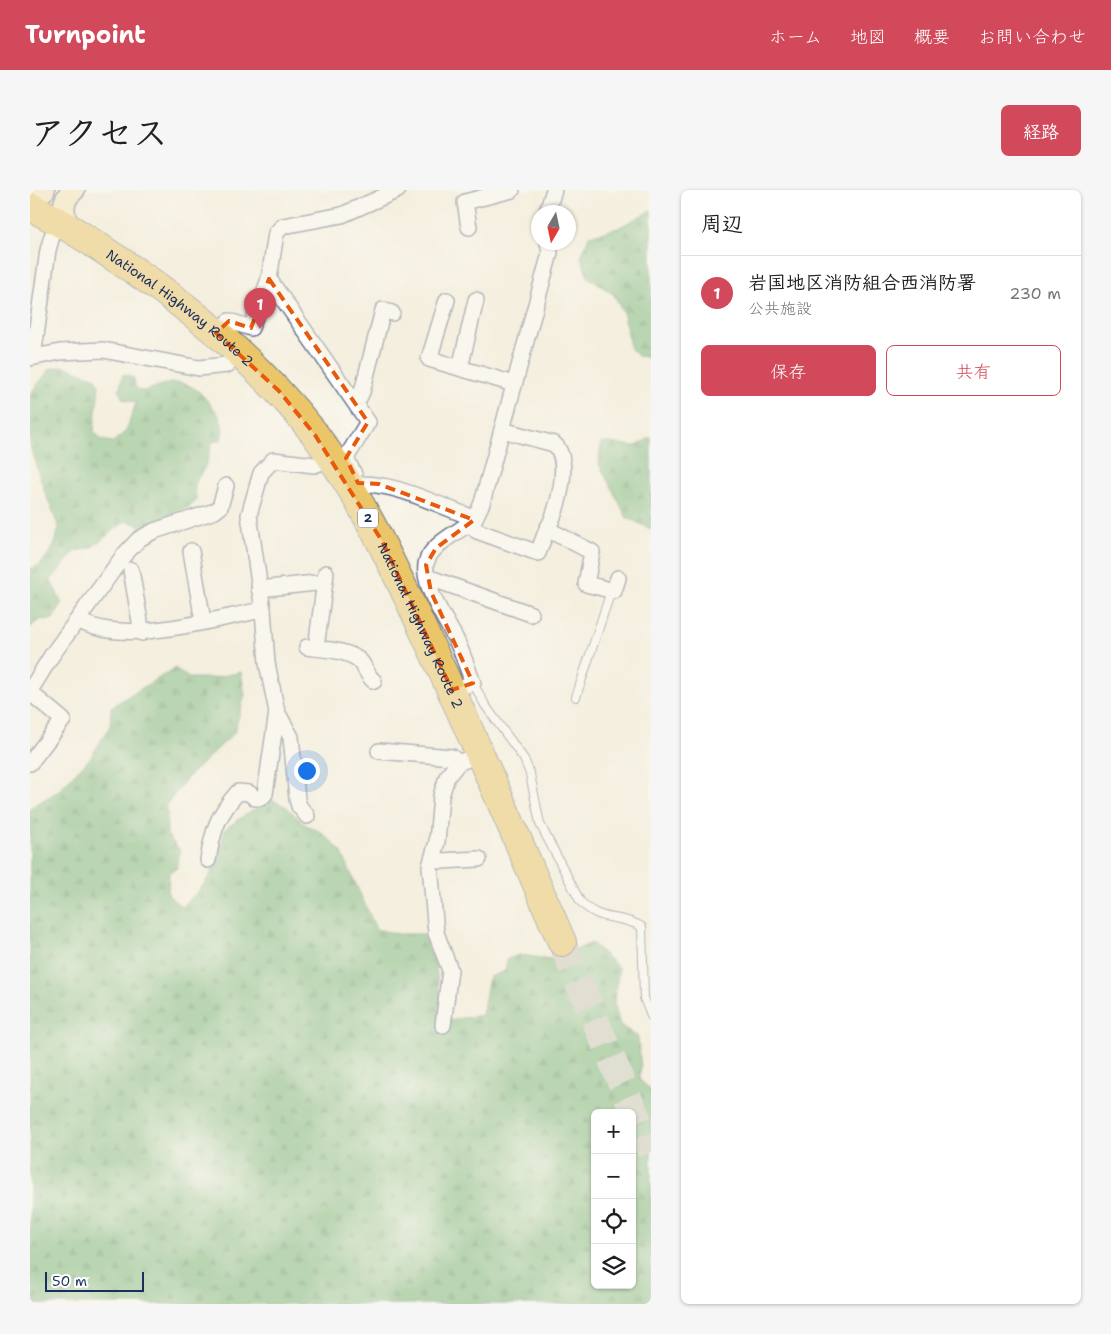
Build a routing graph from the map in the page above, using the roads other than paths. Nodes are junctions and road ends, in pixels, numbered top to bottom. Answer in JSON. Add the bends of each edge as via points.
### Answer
{"nodes":[{"id":1,"x":44,"y":190,"type":"edge"},
{"id":2,"x":74,"y":190,"type":"edge"},
{"id":3,"x":398,"y":190,"type":"edge"},
{"id":4,"x":512,"y":190,"type":"edge"},
{"id":5,"x":554,"y":190,"type":"edge"},
{"id":6,"x":30,"y":192,"type":"edge"},
{"id":7,"x":549,"y":205,"type":"edge"},
{"id":8,"x":30,"y":207,"type":"edge"},
{"id":9,"x":64,"y":224,"type":"junction"},
{"id":10,"x":469,"y":228,"type":"dead end"},
{"id":11,"x":549,"y":250,"type":"edge"},
{"id":12,"x":269,"y":279,"type":"junction"},
{"id":13,"x":447,"y":300,"type":"dead end"},
{"id":14,"x":476,"y":300,"type":"dead end"},
{"id":15,"x":392,"y":313,"type":"dead end"},
{"id":16,"x":216,"y":333,"type":"junction"},
{"id":17,"x":241,"y":354,"type":"junction"},
{"id":18,"x":32,"y":357,"type":"edge"},
{"id":19,"x":460,"y":368,"type":"junction"},
{"id":20,"x":514,"y":384,"type":"junction"},
{"id":21,"x":356,"y":404,"type":"junction"},
{"id":22,"x":502,"y":430,"type":"junction"},
{"id":23,"x":331,"y":459,"type":"junction"},
{"id":24,"x":353,"y":485,"type":"junction"},
{"id":25,"x":226,"y":486,"type":"dead end"},
{"id":26,"x":472,"y":521,"type":"junction"},
{"id":27,"x":547,"y":529,"type":"junction"},
{"id":28,"x":191,"y":552,"type":"dead end"},
{"id":29,"x":131,"y":570,"type":"dead end"},
{"id":30,"x":427,"y":578,"type":"junction"},
{"id":31,"x":615,"y":584,"type":"joint"},
{"id":32,"x":259,"y":589,"type":"junction"},
{"id":33,"x":263,"y":610,"type":"junction"},
{"id":34,"x":530,"y":614,"type":"dead end"},
{"id":35,"x":78,"y":620,"type":"junction"},
{"id":36,"x":203,"y":621,"type":"junction"},
{"id":37,"x":142,"y":633,"type":"junction"},
{"id":38,"x":374,"y":681,"type":"dead end"},
{"id":39,"x":463,"y":687,"type":"junction"},
{"id":40,"x":31,"y":689,"type":"edge"},
{"id":41,"x":576,"y":697,"type":"dead end"},
{"id":42,"x":277,"y":712,"type":"junction"},
{"id":43,"x":379,"y":752,"type":"dead end"},
{"id":44,"x":469,"y":759,"type":"junction"},
{"id":45,"x":30,"y":763,"type":"edge"},
{"id":46,"x":307,"y":816,"type":"dead end"},
{"id":47,"x":433,"y":858,"type":"junction"},
{"id":48,"x":479,"y":858,"type":"dead end"},
{"id":49,"x":208,"y":860,"type":"dead end"},
{"id":50,"x":562,"y":942,"type":"tunnel mouth"},
{"id":51,"x":651,"y":1016,"type":"edge"},
{"id":52,"x":443,"y":1025,"type":"dead end"}],
"edges":[{"from":1,"to":6,"type":"street"},
{"from":2,"to":9,"type":"street","via":[[67,195]]},
{"from":3,"to":12,"type":"street","via":[[342,215],[283,226],[276,233]]},
{"from":4,"to":10,"type":"street","via":[[465,202]]},
{"from":5,"to":7,"type":"street"},
{"from":8,"to":9,"type":"highway","name":"National Highway Route 2","number":"2"},
{"from":9,"to":16,"type":"highway","name":"National Highway Route 2","number":"2","via":[[172,295]]},
{"from":9,"to":18,"type":"street","via":[[52,236],[48,250]]},
{"from":11,"to":20,"type":"street"},
{"from":12,"to":16,"type":"street","via":[[251,328],[228,321]]},
{"from":12,"to":21,"type":"street"},
{"from":13,"to":19,"type":"street","via":[[429,359]]},
{"from":14,"to":19,"type":"street"},
{"from":15,"to":21,"type":"street","via":[[383,310]]},
{"from":16,"to":17,"type":"highway","name":"National Highway Route 2","number":"2"},
{"from":17,"to":18,"type":"street","via":[[227,365],[199,368],[103,350]]},
{"from":17,"to":23,"type":"highway","name":"National Highway Route 2","number":"2","via":[[279,391]]},
{"from":19,"to":20,"type":"street"},
{"from":20,"to":22,"type":"street"},
{"from":21,"to":24,"type":"street","via":[[368,422],[346,458]]},
{"from":22,"to":26,"type":"street","via":[[482,502]]},
{"from":22,"to":27,"type":"street","via":[[554,444],[558,448],[564,462],[561,489]]},
{"from":23,"to":24,"type":"highway","name":"National Highway Route 2","number":"2"},
{"from":23,"to":32,"type":"street","via":[[314,465],[273,460],[261,473],[249,515]]},
{"from":24,"to":26,"type":"street","via":[[379,484],[466,514]]},
{"from":24,"to":39,"type":"highway","name":"National Highway Route 2","number":"2"},
{"from":25,"to":35,"type":"street","via":[[224,498],[215,511],[154,531],[140,539],[124,555]]},
{"from":26,"to":27,"type":"street","via":[[477,531],[538,553]]},
{"from":26,"to":30,"type":"street","via":[[429,556]]},
{"from":27,"to":31,"type":"street","via":[[592,552],[586,584]]},
{"from":28,"to":36,"type":"street"},
{"from":29,"to":37,"type":"street"},
{"from":30,"to":34,"type":"street"},
{"from":30,"to":39,"type":"street","via":[[458,643]]},
{"from":31,"to":41,"type":"lane"},
{"from":32,"to":33,"type":"street"},
{"from":32,"to":38,"type":"street","via":[[316,583],[325,578],[312,648],[343,653],[360,660]]},
{"from":33,"to":36,"type":"street"},
{"from":33,"to":42,"type":"street","via":[[267,663]]},
{"from":35,"to":37,"type":"street","via":[[88,626]]},
{"from":35,"to":40,"type":"street"},
{"from":36,"to":37,"type":"street"},
{"from":39,"to":44,"type":"highway","name":"National Highway Route 2","number":"2"},
{"from":39,"to":51,"type":"lane","via":[[485,705],[524,759],[540,824],[580,901],[599,916],[633,922],[642,927],[644,998]]},
{"from":40,"to":45,"type":"street","via":[[33,695],[63,720]]},
{"from":42,"to":46,"type":"street","via":[[291,737],[297,799]]},
{"from":42,"to":49,"type":"street","via":[[265,794],[255,798],[244,791],[238,792],[231,800],[215,825]]},
{"from":43,"to":44,"type":"street"},
{"from":44,"to":47,"type":"street","via":[[447,777],[441,796]]},
{"from":44,"to":50,"type":"highway","name":"National Highway Route 2","number":"2"},
{"from":47,"to":48,"type":"street"},
{"from":47,"to":52,"type":"street","via":[[430,877],[436,933],[450,970]]}]}
